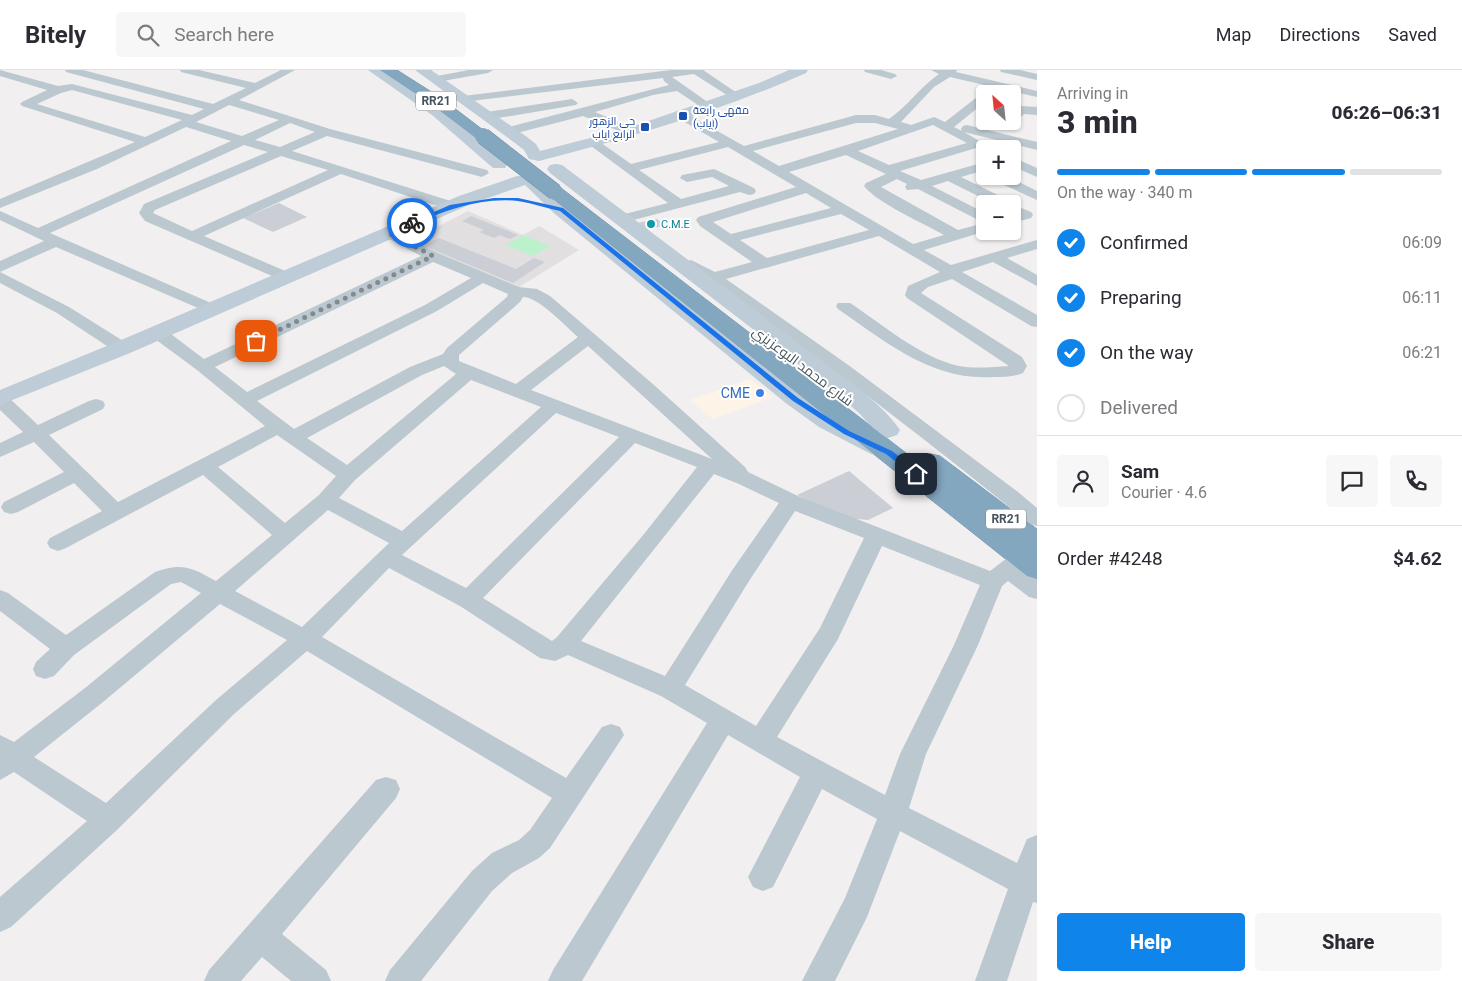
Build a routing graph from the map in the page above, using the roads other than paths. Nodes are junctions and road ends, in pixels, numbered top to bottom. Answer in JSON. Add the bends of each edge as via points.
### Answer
{"nodes":[{"id":1,"x":70,"y":70,"type":"edge"},
{"id":2,"x":185,"y":70,"type":"edge"},
{"id":3,"x":290,"y":70,"type":"edge"},
{"id":4,"x":375,"y":70,"type":"edge"},
{"id":5,"x":387,"y":70,"type":"edge"},
{"id":6,"x":406,"y":70,"type":"edge"},
{"id":7,"x":422,"y":70,"type":"edge"},
{"id":8,"x":488,"y":70,"type":"edge"},
{"id":9,"x":608,"y":70,"type":"edge"},
{"id":10,"x":697,"y":70,"type":"edge"},
{"id":11,"x":801,"y":70,"type":"edge"},
{"id":12,"x":869,"y":70,"type":"edge"},
{"id":13,"x":1005,"y":70,"type":"edge"},
{"id":14,"x":945,"y":71,"type":"edge"},
{"id":15,"x":1,"y":73,"type":"edge"},
{"id":16,"x":662,"y":74,"type":"junction"},
{"id":17,"x":46,"y":76,"type":"dead end"},
{"id":18,"x":891,"y":76,"type":"dead end"},
{"id":19,"x":1037,"y":77,"type":"edge"},
{"id":20,"x":634,"y":78,"type":"junction"},
{"id":21,"x":437,"y":79,"type":"junction"},
{"id":22,"x":32,"y":82,"type":"junction"},
{"id":23,"x":592,"y":83,"type":"junction"},
{"id":24,"x":998,"y":85,"type":"edge"},
{"id":25,"x":256,"y":87,"type":"junction"},
{"id":26,"x":678,"y":87,"type":"junction"},
{"id":27,"x":548,"y":88,"type":"junction"},
{"id":28,"x":1021,"y":89,"type":"edge"},
{"id":29,"x":58,"y":90,"type":"junction"},
{"id":30,"x":1035,"y":91,"type":"edge"},
{"id":31,"x":651,"y":92,"type":"junction"},
{"id":32,"x":734,"y":95,"type":"junction"},
{"id":33,"x":463,"y":99,"type":"junction"},
{"id":34,"x":608,"y":99,"type":"junction"},
{"id":35,"x":228,"y":101,"type":"junction"},
{"id":36,"x":976,"y":103,"type":"edge"},
{"id":37,"x":563,"y":104,"type":"junction"},
{"id":38,"x":705,"y":105,"type":"junction"},
{"id":39,"x":214,"y":108,"type":"junction"},
{"id":40,"x":1021,"y":110,"type":"edge"},
{"id":41,"x":1037,"y":111,"type":"edge"},
{"id":42,"x":584,"y":112,"type":"junction"},
{"id":43,"x":680,"y":114,"type":"junction"},
{"id":44,"x":904,"y":114,"type":"junction"},
{"id":45,"x":487,"y":116,"type":"junction"},
{"id":46,"x":290,"y":119,"type":"junction"},
{"id":47,"x":190,"y":121,"type":"junction"},
{"id":48,"x":934,"y":121,"type":"junction"},
{"id":49,"x":892,"y":123,"type":"junction"},
{"id":50,"x":949,"y":125,"type":"junction"},
{"id":51,"x":909,"y":128,"type":"junction"},
{"id":52,"x":1002,"y":130,"type":"edge"},
{"id":53,"x":326,"y":132,"type":"junction"},
{"id":54,"x":631,"y":132,"type":"junction"},
{"id":55,"x":1037,"y":133,"type":"edge"},
{"id":56,"x":510,"y":136,"type":"junction"},
{"id":57,"x":996,"y":136,"type":"junction"},
{"id":58,"x":244,"y":140,"type":"junction"},
{"id":59,"x":480,"y":141,"type":"junction"},
{"id":60,"x":146,"y":142,"type":"junction"},
{"id":61,"x":976,"y":142,"type":"edge"},
{"id":62,"x":593,"y":143,"type":"junction"},
{"id":63,"x":1034,"y":146,"type":"edge"},
{"id":64,"x":737,"y":147,"type":"junction"},
{"id":65,"x":976,"y":148,"type":"edge"},
{"id":66,"x":846,"y":150,"type":"junction"},
{"id":67,"x":282,"y":152,"type":"junction"},
{"id":68,"x":1021,"y":152,"type":"edge"},
{"id":69,"x":537,"y":156,"type":"junction"},
{"id":70,"x":659,"y":160,"type":"junction"},
{"id":71,"x":1021,"y":165,"type":"edge"},
{"id":72,"x":556,"y":167,"type":"junction"},
{"id":73,"x":493,"y":168,"type":"junction"},
{"id":74,"x":629,"y":168,"type":"junction"},
{"id":75,"x":340,"y":169,"type":"junction"},
{"id":76,"x":976,"y":170,"type":"edge"},
{"id":77,"x":777,"y":171,"type":"junction"},
{"id":78,"x":892,"y":172,"type":"junction"},
{"id":79,"x":1037,"y":173,"type":"edge"},
{"id":80,"x":950,"y":177,"type":"junction"},
{"id":81,"x":687,"y":178,"type":"junction"},
{"id":82,"x":526,"y":180,"type":"junction"},
{"id":83,"x":149,"y":183,"type":"junction"},
{"id":84,"x":920,"y":185,"type":"junction"},
{"id":85,"x":988,"y":185,"type":"edge"},
{"id":86,"x":1014,"y":185,"type":"edge"},
{"id":87,"x":742,"y":187,"type":"junction"},
{"id":88,"x":807,"y":188,"type":"junction"},
{"id":89,"x":978,"y":190,"type":"junction"},
{"id":90,"x":714,"y":195,"type":"junction"},
{"id":91,"x":883,"y":195,"type":"junction"},
{"id":92,"x":988,"y":195,"type":"edge"},
{"id":93,"x":178,"y":196,"type":"junction"},
{"id":94,"x":1037,"y":196,"type":"edge"},
{"id":95,"x":566,"y":200,"type":"junction"},
{"id":96,"x":765,"y":200,"type":"junction"},
{"id":97,"x":464,"y":201,"type":"junction"},
{"id":98,"x":0,"y":204,"type":"edge"},
{"id":99,"x":680,"y":204,"type":"junction"},
{"id":100,"x":843,"y":209,"type":"junction"},
{"id":101,"x":976,"y":214,"type":"edge"},
{"id":102,"x":0,"y":215,"type":"edge"},
{"id":103,"x":622,"y":219,"type":"junction"},
{"id":104,"x":768,"y":228,"type":"junction"},
{"id":105,"x":976,"y":230,"type":"edge"},
{"id":106,"x":881,"y":231,"type":"junction"},
{"id":107,"x":38,"y":233,"type":"junction"},
{"id":108,"x":389,"y":233,"type":"junction"},
{"id":109,"x":193,"y":236,"type":"junction"},
{"id":110,"x":958,"y":236,"type":"junction"},
{"id":111,"x":728,"y":239,"type":"junction"},
{"id":112,"x":55,"y":242,"type":"junction"},
{"id":113,"x":1036,"y":245,"type":"edge"},
{"id":114,"x":912,"y":249,"type":"junction"},
{"id":115,"x":806,"y":251,"type":"junction"},
{"id":116,"x":433,"y":256,"type":"junction"},
{"id":117,"x":672,"y":257,"type":"junction"},
{"id":118,"x":994,"y":257,"type":"junction"},
{"id":119,"x":765,"y":264,"type":"junction"},
{"id":120,"x":0,"y":267,"type":"edge"},
{"id":121,"x":951,"y":272,"type":"junction"},
{"id":122,"x":0,"y":276,"type":"edge"},
{"id":123,"x":286,"y":277,"type":"junction"},
{"id":124,"x":483,"y":277,"type":"junction"},
{"id":125,"x":712,"y":278,"type":"junction"},
{"id":126,"x":1037,"y":281,"type":"edge"},
{"id":127,"x":516,"y":292,"type":"junction"},
{"id":128,"x":844,"y":306,"type":"dead end"},
{"id":129,"x":212,"y":308,"type":"junction"},
{"id":130,"x":1037,"y":322,"type":"edge"},
{"id":131,"x":157,"y":332,"type":"junction"},
{"id":132,"x":588,"y":337,"type":"junction"},
{"id":133,"x":122,"y":348,"type":"junction"},
{"id":134,"x":449,"y":358,"type":"junction"},
{"id":135,"x":203,"y":366,"type":"junction"},
{"id":136,"x":468,"y":373,"type":"junction"},
{"id":137,"x":517,"y":392,"type":"junction"},
{"id":138,"x":0,"y":399,"type":"edge"},
{"id":139,"x":245,"y":400,"type":"junction"},
{"id":140,"x":96,"y":405,"type":"dead end"},
{"id":141,"x":554,"y":405,"type":"junction"},
{"id":142,"x":286,"y":432,"type":"junction"},
{"id":143,"x":37,"y":433,"type":"junction"},
{"id":144,"x":631,"y":436,"type":"junction"},
{"id":145,"x":889,"y":441,"type":"junction"},
{"id":146,"x":0,"y":451,"type":"edge"},
{"id":147,"x":206,"y":466,"type":"junction"},
{"id":148,"x":709,"y":466,"type":"junction"},
{"id":149,"x":77,"y":473,"type":"junction"},
{"id":150,"x":348,"y":475,"type":"junction"},
{"id":151,"x":746,"y":479,"type":"junction"},
{"id":152,"x":326,"y":500,"type":"junction"},
{"id":153,"x":791,"y":501,"type":"junction"},
{"id":154,"x":11,"y":507,"type":"dead end"},
{"id":155,"x":116,"y":513,"type":"junction"},
{"id":156,"x":1037,"y":519,"type":"edge"},
{"id":157,"x":876,"y":534,"type":"junction"},
{"id":158,"x":285,"y":535,"type":"junction"},
{"id":159,"x":58,"y":543,"type":"dead end"},
{"id":160,"x":396,"y":549,"type":"junction"},
{"id":161,"x":1020,"y":564,"type":"edge"},
{"id":162,"x":1037,"y":591,"type":"edge"},
{"id":163,"x":219,"y":592,"type":"junction"},
{"id":164,"x":0,"y":599,"type":"edge"},
{"id":165,"x":468,"y":600,"type":"junction"},
{"id":166,"x":305,"y":639,"type":"junction"},
{"id":167,"x":566,"y":644,"type":"junction"},
{"id":168,"x":66,"y":648,"type":"junction"},
{"id":169,"x":45,"y":669,"type":"dead end"},
{"id":170,"x":670,"y":689,"type":"junction"},
{"id":171,"x":724,"y":719,"type":"junction"},
{"id":172,"x":612,"y":735,"type":"dead end"},
{"id":173,"x":761,"y":740,"type":"junction"},
{"id":174,"x":4,"y":757,"type":"edge"},
{"id":175,"x":816,"y":773,"type":"junction"},
{"id":176,"x":386,"y":789,"type":"dead end"},
{"id":177,"x":570,"y":794,"type":"junction"},
{"id":178,"x":893,"y":813,"type":"junction"},
{"id":179,"x":108,"y":820,"type":"junction"},
{"id":180,"x":1037,"y":848,"type":"edge"},
{"id":181,"x":763,"y":877,"type":"dead end"},
{"id":182,"x":1032,"y":886,"type":"edge"},
{"id":183,"x":0,"y":917,"type":"edge"},
{"id":184,"x":261,"y":936,"type":"junction"},
{"id":185,"x":220,"y":981,"type":"edge"},
{"id":186,"x":315,"y":981,"type":"edge"},
{"id":187,"x":401,"y":981,"type":"edge"},
{"id":188,"x":564,"y":981,"type":"edge"},
{"id":189,"x":818,"y":981,"type":"edge"},
{"id":190,"x":991,"y":981,"type":"edge"}],
"edges":[{"from":1,"to":39,"type":"street"},
{"from":2,"to":25,"type":"street"},
{"from":3,"to":25,"type":"street"},
{"from":4,"to":59,"type":"main road"},
{"from":5,"to":59,"type":"highway","number":"RR21","via":[[436,101]]},
{"from":6,"to":56,"type":"highway","number":"RR21"},
{"from":7,"to":21,"type":"main road"},
{"from":8,"to":21,"type":"street"},
{"from":9,"to":20,"type":"street"},
{"from":10,"to":16,"type":"street"},
{"from":10,"to":32,"type":"street"},
{"from":11,"to":32,"type":"main road"},
{"from":12,"to":18,"type":"street"},
{"from":13,"to":19,"type":"street"},
{"from":14,"to":24,"type":"street"},
{"from":14,"to":44,"type":"street"},
{"from":15,"to":22,"type":"street"},
{"from":16,"to":20,"type":"street"},
{"from":16,"to":26,"type":"street"},
{"from":17,"to":22,"type":"street"},
{"from":20,"to":23,"type":"street"},
{"from":21,"to":33,"type":"main road"},
{"from":22,"to":29,"type":"street"},
{"from":23,"to":27,"type":"street"},
{"from":23,"to":34,"type":"street"},
{"from":25,"to":35,"type":"street"},
{"from":26,"to":31,"type":"street"},
{"from":26,"to":38,"type":"street"},
{"from":27,"to":33,"type":"street"},
{"from":27,"to":37,"type":"street"},
{"from":28,"to":30,"type":"street"},
{"from":29,"to":47,"type":"street","via":[[72,87]]},
{"from":29,"to":60,"type":"street","via":[[26,104]]},
{"from":31,"to":34,"type":"street"},
{"from":31,"to":42,"type":"street"},
{"from":32,"to":38,"type":"main road"},
{"from":33,"to":45,"type":"main road"},
{"from":34,"to":37,"type":"street"},
{"from":35,"to":39,"type":"street"},
{"from":35,"to":46,"type":"street"},
{"from":36,"to":50,"type":"street"},
{"from":37,"to":45,"type":"street"},
{"from":38,"to":43,"type":"main road"},
{"from":39,"to":47,"type":"street"},
{"from":40,"to":41,"type":"street"},
{"from":42,"to":54,"type":"street"},
{"from":42,"to":56,"type":"street"},
{"from":43,"to":54,"type":"main road"},
{"from":43,"to":64,"type":"street"},
{"from":44,"to":48,"type":"street"},
{"from":44,"to":49,"type":"street"},
{"from":45,"to":56,"type":"main road"},
{"from":46,"to":53,"type":"street"},
{"from":46,"to":58,"type":"street"},
{"from":47,"to":58,"type":"street"},
{"from":47,"to":60,"type":"street"},
{"from":48,"to":50,"type":"street"},
{"from":48,"to":51,"type":"street"},
{"from":48,"to":61,"type":"street"},
{"from":49,"to":51,"type":"street"},
{"from":49,"to":64,"type":"street","via":[[875,119],[856,120]]},
{"from":50,"to":57,"type":"street"},
{"from":51,"to":66,"type":"street"},
{"from":52,"to":57,"type":"street"},
{"from":53,"to":67,"type":"street"},
{"from":53,"to":73,"type":"street"},
{"from":54,"to":62,"type":"main road"},
{"from":55,"to":63,"type":"street"},
{"from":56,"to":62,"type":"main road","via":[[556,146]]},
{"from":56,"to":69,"type":"main road","via":[[530,147]]},
{"from":56,"to":95,"type":"highway","number":"RR21"},
{"from":57,"to":63,"type":"street"},
{"from":58,"to":67,"type":"street"},
{"from":58,"to":83,"type":"street"},
{"from":59,"to":73,"type":"main road","via":[[481,154]]},
{"from":59,"to":95,"type":"highway","number":"RR21","bridge":true},
{"from":60,"to":98,"type":"street"},
{"from":62,"to":69,"type":"main road"},
{"from":62,"to":72,"type":"main road"},
{"from":62,"to":74,"type":"street"},
{"from":63,"to":68,"type":"street"},
{"from":64,"to":70,"type":"street"},
{"from":64,"to":77,"type":"street"},
{"from":65,"to":78,"type":"street"},
{"from":66,"to":77,"type":"street"},
{"from":66,"to":78,"type":"street"},
{"from":67,"to":75,"type":"street"},
{"from":67,"to":93,"type":"street"},
{"from":69,"to":72,"type":"main road","via":[[550,160]]},
{"from":69,"to":73,"type":"main road","via":[[516,156]]},
{"from":70,"to":74,"type":"street"},
{"from":70,"to":81,"type":"street"},
{"from":71,"to":79,"type":"street"},
{"from":72,"to":82,"type":"main road","via":[[547,176]]},
{"from":72,"to":103,"type":"main road"},
{"from":73,"to":82,"type":"main road","via":[[508,177]]},
{"from":73,"to":97,"type":"main road","via":[[491,179]]},
{"from":74,"to":99,"type":"street"},
{"from":75,"to":97,"type":"street"},
{"from":75,"to":109,"type":"street"},
{"from":76,"to":80,"type":"street"},
{"from":77,"to":88,"type":"street"},
{"from":78,"to":84,"type":"street"},
{"from":78,"to":91,"type":"street","via":[[871,186]]},
{"from":80,"to":84,"type":"street"},
{"from":80,"to":89,"type":"street"},
{"from":81,"to":87,"type":"street","via":[[714,173]]},
{"from":81,"to":90,"type":"street"},
{"from":82,"to":95,"type":"main road"},
{"from":82,"to":97,"type":"main road"},
{"from":83,"to":93,"type":"street"},
{"from":83,"to":107,"type":"street"},
{"from":84,"to":91,"type":"street"},
{"from":84,"to":101,"type":"street"},
{"from":85,"to":89,"type":"street"},
{"from":86,"to":94,"type":"street"},
{"from":87,"to":90,"type":"street"},
{"from":87,"to":96,"type":"street"},
{"from":88,"to":96,"type":"street"},
{"from":88,"to":100,"type":"street"},
{"from":89,"to":92,"type":"street"},
{"from":90,"to":99,"type":"street"},
{"from":91,"to":110,"type":"street"},
{"from":93,"to":109,"type":"street","via":[[150,207],[146,213],[150,218]]},
{"from":95,"to":97,"type":"main road"},
{"from":95,"to":145,"type":"highway","name":"شارع محمد البوعزيزي","number":"RR21","via":[[686,278]]},
{"from":95,"to":145,"type":"main road","via":[[795,399],[840,429]]},
{"from":96,"to":111,"type":"street","via":[[704,220],[705,224]]},
{"from":97,"to":108,"type":"main road"},
{"from":99,"to":103,"type":"street"},
{"from":100,"to":104,"type":"street"},
{"from":100,"to":106,"type":"street"},
{"from":102,"to":107,"type":"street"},
{"from":103,"to":117,"type":"main road"},
{"from":104,"to":111,"type":"street"},
{"from":104,"to":115,"type":"street"},
{"from":105,"to":110,"type":"street"},
{"from":106,"to":114,"type":"street"},
{"from":106,"to":115,"type":"street"},
{"from":107,"to":112,"type":"street"},
{"from":108,"to":116,"type":"street"},
{"from":108,"to":123,"type":"main road"},
{"from":109,"to":123,"type":"street"},
{"from":110,"to":114,"type":"street"},
{"from":111,"to":119,"type":"street"},
{"from":112,"to":120,"type":"street"},
{"from":112,"to":129,"type":"street"},
{"from":113,"to":118,"type":"street"},
{"from":114,"to":121,"type":"street"},
{"from":115,"to":119,"type":"street"},
{"from":116,"to":124,"type":"street"},
{"from":116,"to":135,"type":"street"},
{"from":117,"to":125,"type":"street"},
{"from":117,"to":145,"type":"main road","via":[[845,388]]},
{"from":118,"to":121,"type":"street"},
{"from":118,"to":126,"type":"street"},
{"from":119,"to":125,"type":"street"},
{"from":121,"to":128,"type":"street","via":[[922,284],[914,290],[913,296],[1016,361],[1017,369],[952,370],[912,351]]},
{"from":121,"to":130,"type":"street"},
{"from":122,"to":133,"type":"street","via":[[63,310]]},
{"from":123,"to":129,"type":"main road"},
{"from":124,"to":127,"type":"street"},
{"from":124,"to":139,"type":"street","via":[[423,312]]},
{"from":125,"to":156,"type":"street","via":[[862,383]]},
{"from":127,"to":132,"type":"street","via":[[531,292],[539,296]]},
{"from":127,"to":134,"type":"street","via":[[514,299]]},
{"from":129,"to":131,"type":"main road"},
{"from":131,"to":133,"type":"main road"},
{"from":131,"to":135,"type":"street"},
{"from":132,"to":137,"type":"street"},
{"from":132,"to":151,"type":"street"},
{"from":133,"to":138,"type":"main road"},
{"from":134,"to":136,"type":"street","via":[[451,364]]},
{"from":134,"to":142,"type":"street"},
{"from":135,"to":139,"type":"street"},
{"from":136,"to":137,"type":"street"},
{"from":136,"to":150,"type":"street"},
{"from":137,"to":141,"type":"street"},
{"from":138,"to":143,"type":"street"},
{"from":139,"to":142,"type":"street"},
{"from":140,"to":143,"type":"street"},
{"from":141,"to":144,"type":"street"},
{"from":141,"to":160,"type":"street"},
{"from":142,"to":147,"type":"street"},
{"from":142,"to":150,"type":"street"},
{"from":143,"to":146,"type":"street"},
{"from":143,"to":149,"type":"street"},
{"from":144,"to":148,"type":"street"},
{"from":144,"to":165,"type":"street"},
{"from":145,"to":161,"type":"highway","name":"شارع محمد البوعزيزي","number":"RR21"},
{"from":147,"to":155,"type":"street"},
{"from":147,"to":158,"type":"street"},
{"from":148,"to":151,"type":"street"},
{"from":148,"to":167,"type":"street"},
{"from":149,"to":154,"type":"street"},
{"from":149,"to":155,"type":"street"},
{"from":150,"to":152,"type":"street"},
{"from":151,"to":153,"type":"street"},
{"from":152,"to":158,"type":"street"},
{"from":152,"to":160,"type":"street"},
{"from":153,"to":157,"type":"street"},
{"from":153,"to":170,"type":"street"},
{"from":155,"to":159,"type":"street"},
{"from":157,"to":161,"type":"street"},
{"from":157,"to":173,"type":"street","via":[[830,633]]},
{"from":158,"to":163,"type":"street"},
{"from":160,"to":165,"type":"street"},
{"from":160,"to":166,"type":"street"},
{"from":161,"to":162,"type":"street"},
{"from":161,"to":178,"type":"street","via":[[966,646],[913,754]]},
{"from":163,"to":166,"type":"street"},
{"from":163,"to":168,"type":"street","via":[[191,576],[171,575]]},
{"from":163,"to":174,"type":"street","via":[[94,695]]},
{"from":164,"to":168,"type":"street"},
{"from":165,"to":167,"type":"street","via":[[549,651],[555,652]]},
{"from":166,"to":177,"type":"street"},
{"from":166,"to":179,"type":"street","via":[[224,707]]},
{"from":167,"to":170,"type":"street"},
{"from":168,"to":169,"type":"street"},
{"from":170,"to":171,"type":"street"},
{"from":171,"to":173,"type":"street"},
{"from":171,"to":188,"type":"street"},
{"from":172,"to":177,"type":"street"},
{"from":173,"to":175,"type":"street"},
{"from":174,"to":179,"type":"street"},
{"from":175,"to":178,"type":"street"},
{"from":175,"to":181,"type":"street"},
{"from":176,"to":184,"type":"street"},
{"from":177,"to":187,"type":"street","via":[[540,839],[529,849],[502,862],[482,880]]},
{"from":178,"to":182,"type":"street"},
{"from":178,"to":189,"type":"street","via":[[856,907]]},
{"from":179,"to":183,"type":"street"},
{"from":180,"to":182,"type":"street"},
{"from":182,"to":190,"type":"street"},
{"from":184,"to":185,"type":"street"},
{"from":184,"to":186,"type":"street"}]}
